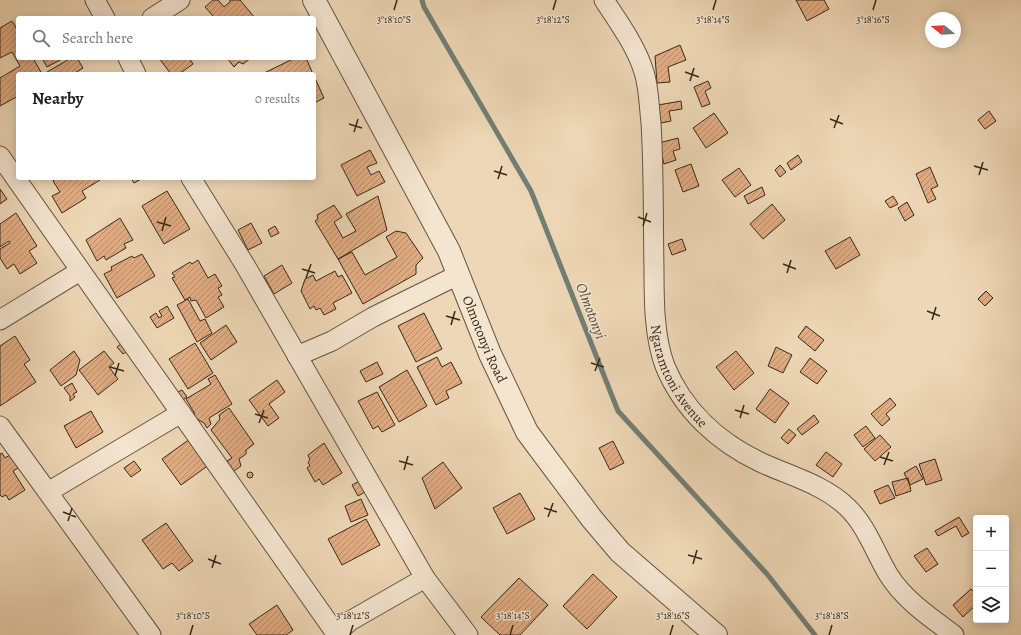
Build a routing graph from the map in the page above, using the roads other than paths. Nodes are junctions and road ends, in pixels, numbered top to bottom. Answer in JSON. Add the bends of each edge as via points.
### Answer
{"nodes":[{"id":1,"x":95,"y":0,"type":"edge"},
{"id":2,"x":180,"y":0,"type":"edge"},
{"id":3,"x":314,"y":0,"type":"edge"},
{"id":4,"x":604,"y":0,"type":"edge"},
{"id":5,"x":104,"y":16,"type":"edge"},
{"id":6,"x":155,"y":16,"type":"edge"},
{"id":7,"x":129,"y":60,"type":"edge"},
{"id":8,"x":135,"y":72,"type":"edge"},
{"id":9,"x":0,"y":156,"type":"edge"},
{"id":10,"x":16,"y":179,"type":"edge"},
{"id":11,"x":17,"y":180,"type":"edge"},
{"id":12,"x":192,"y":180,"type":"edge"},
{"id":13,"x":80,"y":271,"type":"junction"},
{"id":14,"x":458,"y":275,"type":"junction"},
{"id":15,"x":0,"y":320,"type":"edge"},
{"id":16,"x":297,"y":356,"type":"junction"},
{"id":17,"x":181,"y":413,"type":"junction"},
{"id":18,"x":0,"y":426,"type":"edge"},
{"id":19,"x":48,"y":492,"type":"junction"},
{"id":20,"x":425,"y":578,"type":"junction"},
{"id":21,"x":151,"y":635,"type":"edge"},
{"id":22,"x":338,"y":635,"type":"edge"},
{"id":23,"x":468,"y":635,"type":"edge"},
{"id":24,"x":716,"y":635,"type":"edge"},
{"id":25,"x":954,"y":635,"type":"edge"}],
"edges":[{"from":1,"to":5,"type":"street"},
{"from":2,"to":6,"type":"street"},
{"from":3,"to":14,"type":"street","name":"Olmotonyi Road","via":[[442,237]]},
{"from":4,"to":25,"type":"street","name":"Ngaramtoni Avenue","via":[[631,41],[644,72],[654,159],[655,318],[665,365],[679,395],[702,423],[727,443],[759,461],[829,492],[847,507],[861,523],[889,576],[908,599]]},
{"from":7,"to":8,"type":"street"},
{"from":9,"to":10,"type":"street"},
{"from":11,"to":13,"type":"street"},
{"from":12,"to":16,"type":"street"},
{"from":13,"to":15,"type":"street"},
{"from":13,"to":17,"type":"street"},
{"from":14,"to":16,"type":"street","via":[[373,317],[332,341]]},
{"from":14,"to":24,"type":"street","name":"Olmotonyi Road","via":[[490,354],[527,432],[620,552]]},
{"from":16,"to":20,"type":"street"},
{"from":17,"to":19,"type":"street"},
{"from":17,"to":22,"type":"street"},
{"from":18,"to":19,"type":"street"},
{"from":19,"to":21,"type":"street"},
{"from":20,"to":22,"type":"street","via":[[350,621]]},
{"from":20,"to":23,"type":"street"}]}
